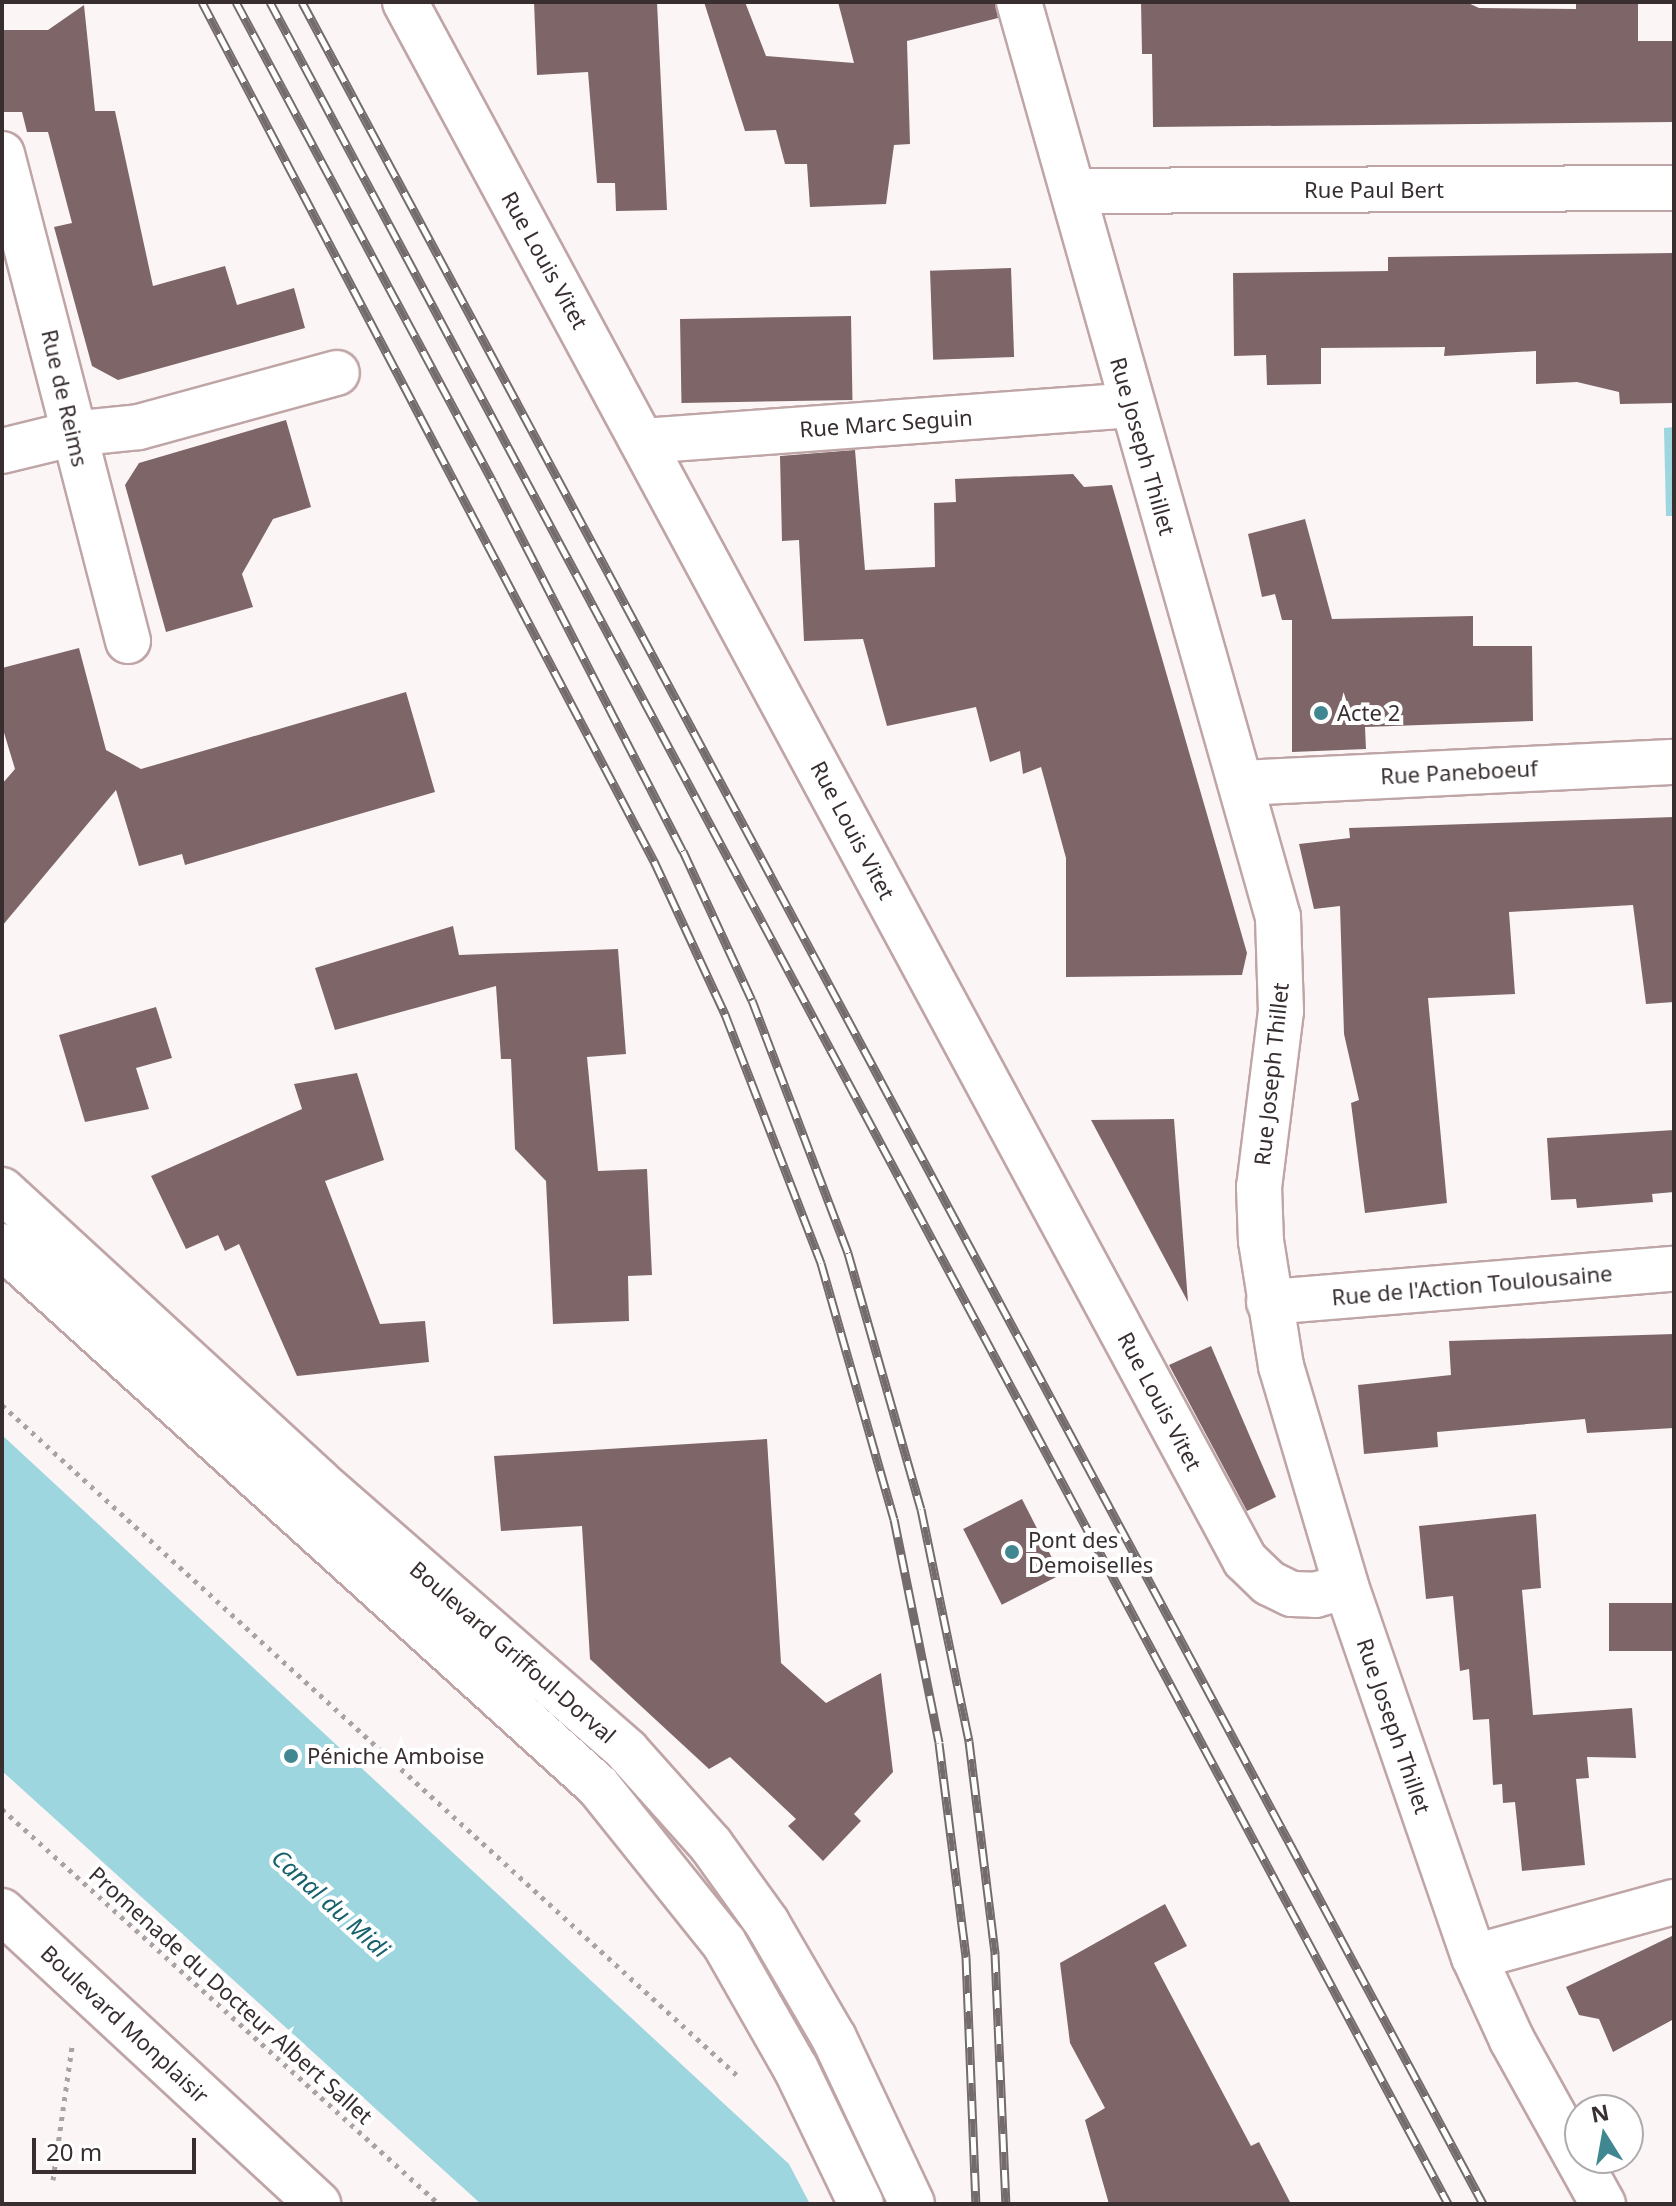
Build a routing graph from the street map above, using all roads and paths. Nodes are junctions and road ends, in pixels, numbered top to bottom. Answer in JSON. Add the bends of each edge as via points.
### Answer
{"nodes":[{"id":1,"x":405,"y":2,"type":"edge"},
{"id":2,"x":1019,"y":2,"type":"edge"},
{"id":3,"x":2,"y":154,"type":"edge"},
{"id":4,"x":1674,"y":188,"type":"edge"},
{"id":5,"x":1073,"y":191,"type":"junction"},
{"id":6,"x":337,"y":373,"type":"dead end"},
{"id":7,"x":1129,"y":405,"type":"junction"},
{"id":8,"x":71,"y":434,"type":"junction"},
{"id":9,"x":643,"y":441,"type":"junction"},
{"id":10,"x":2,"y":451,"type":"edge"},
{"id":11,"x":128,"y":641,"type":"dead end"},
{"id":12,"x":1674,"y":762,"type":"edge"},
{"id":13,"x":1243,"y":783,"type":"junction"},
{"id":14,"x":2,"y":1190,"type":"edge"},
{"id":15,"x":2,"y":1246,"type":"edge"},
{"id":16,"x":1674,"y":1269,"type":"edge"},
{"id":17,"x":1269,"y":1302,"type":"junction"},
{"id":18,"x":2,"y":1405,"type":"edge"},
{"id":19,"x":1346,"y":1586,"type":"junction"},
{"id":20,"x":2,"y":1809,"type":"edge"},
{"id":21,"x":1674,"y":1902,"type":"edge"},
{"id":22,"x":2,"y":1911,"type":"edge"},
{"id":23,"x":1474,"y":1957,"type":"junction"},
{"id":24,"x":73,"y":2036,"type":"dead end"},
{"id":25,"x":738,"y":2076,"type":"dead end"},
{"id":26,"x":53,"y":2180,"type":"dead end"},
{"id":27,"x":318,"y":2204,"type":"edge"},
{"id":28,"x":439,"y":2204,"type":"edge"},
{"id":29,"x":861,"y":2204,"type":"edge"},
{"id":30,"x":912,"y":2204,"type":"edge"},
{"id":31,"x":1603,"y":2204,"type":"edge"}],
"edges":[{"from":1,"to":9,"type":"street","name":"Rue Louis Vitet"},
{"from":2,"to":5,"type":"street","name":"Rue Joseph Thillet"},
{"from":3,"to":8,"type":"street","name":"Rue de Reims","via":[[64,382]]},
{"from":4,"to":5,"type":"street","name":"Rue Paul Bert"},
{"from":5,"to":7,"type":"street","name":"Rue Joseph Thillet"},
{"from":6,"to":8,"type":"street","via":[[139,427]]},
{"from":7,"to":9,"type":"street","name":"Rue Marc Seguin"},
{"from":7,"to":13,"type":"street","name":"Rue Joseph Thillet"},
{"from":8,"to":10,"type":"street"},
{"from":8,"to":11,"type":"street","name":"Rue de Reims"},
{"from":9,"to":19,"type":"street","name":"Rue Louis Vitet","via":[[1245,1560],[1269,1583],[1292,1594],[1315,1595]]},
{"from":12,"to":13,"type":"street","name":"Rue Paneboeuf"},
{"from":13,"to":17,"type":"street","name":"Rue Joseph Thillet","via":[[1278,917],[1283,963],[1259,1187]]},
{"from":14,"to":30,"type":"street","name":"Boulevard Griffoul-Dorval","via":[[318,1481],[627,1751],[711,1845],[767,1923],[834,2038]]},
{"from":15,"to":29,"type":"street","name":"Boulevard Griffoul-Dorval","via":[[598,1786],[724,1943],[796,2069]]},
{"from":16,"to":17,"type":"street","name":"Rue de l'Action Toulousaine"},
{"from":17,"to":19,"type":"street","name":"Rue Joseph Thillet","via":[[1281,1366]]},
{"from":18,"to":25,"type":"path"},
{"from":19,"to":23,"type":"street","name":"Rue Joseph Thillet"},
{"from":20,"to":28,"type":"path","name":"Promenade du Docteur Albert Sallet"},
{"from":21,"to":23,"type":"street"},
{"from":22,"to":27,"type":"street","name":"Boulevard Monplaisir"},
{"from":23,"to":31,"type":"street","via":[[1512,2040]]},
{"from":24,"to":26,"type":"path"}]}
